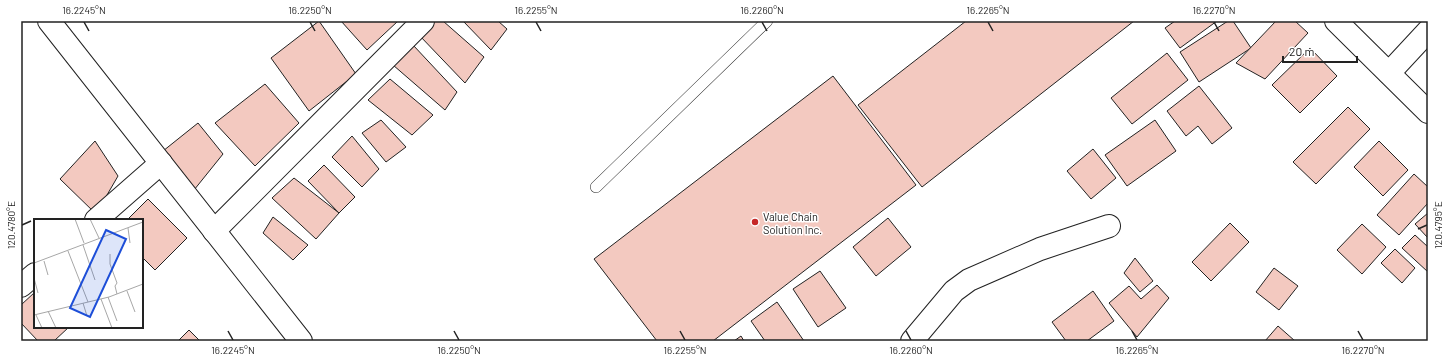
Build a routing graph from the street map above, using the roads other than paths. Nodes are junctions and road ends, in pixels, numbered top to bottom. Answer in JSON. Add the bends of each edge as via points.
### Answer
{"nodes":[{"id":1,"x":49,"y":21,"type":"edge"},
{"id":2,"x":423,"y":21,"type":"edge"},
{"id":3,"x":767,"y":21,"type":"edge"},
{"id":4,"x":1336,"y":21,"type":"edge"},
{"id":5,"x":1428,"y":32,"type":"edge"},
{"id":6,"x":1389,"y":73,"type":"junction"},
{"id":7,"x":1428,"y":112,"type":"edge"},
{"id":8,"x":161,"y":163,"type":"junction"},
{"id":9,"x":596,"y":187,"type":"dead end"},
{"id":10,"x":97,"y":219,"type":"edge"},
{"id":11,"x":1109,"y":226,"type":"dead end"},
{"id":12,"x":214,"y":231,"type":"junction"},
{"id":13,"x":34,"y":275,"type":"edge"},
{"id":14,"x":21,"y":286,"type":"edge"},
{"id":15,"x":301,"y":341,"type":"edge"},
{"id":16,"x":912,"y":341,"type":"edge"}],
"edges":[{"from":1,"to":8,"type":"main road"},
{"from":2,"to":12,"type":"main road"},
{"from":3,"to":9,"type":"lane"},
{"from":4,"to":6,"type":"main road"},
{"from":5,"to":6,"type":"main road"},
{"from":6,"to":7,"type":"main road"},
{"from":8,"to":10,"type":"main road"},
{"from":8,"to":12,"type":"main road"},
{"from":11,"to":16,"type":"main road","via":[[1040,249],[969,280],[954,292]]},
{"from":12,"to":15,"type":"main road"},
{"from":13,"to":14,"type":"main road"}]}
